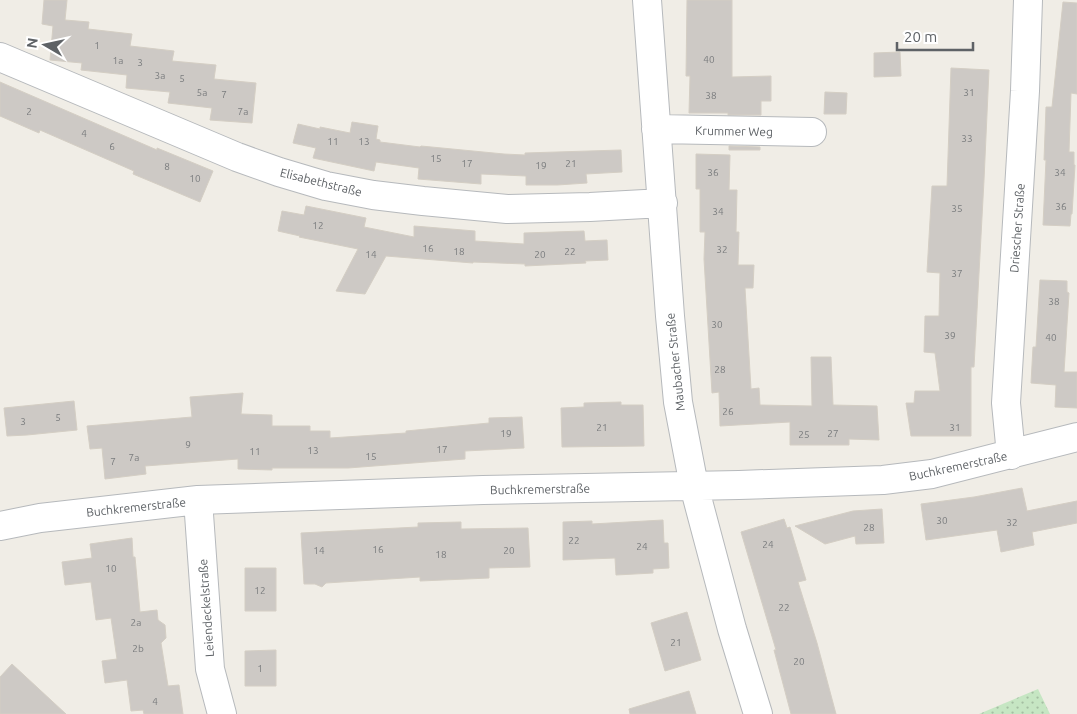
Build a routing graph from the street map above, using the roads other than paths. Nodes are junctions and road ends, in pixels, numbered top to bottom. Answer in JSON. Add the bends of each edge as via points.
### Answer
{"nodes":[{"id":1,"x":647,"y":0,"type":"edge"},
{"id":2,"x":1028,"y":0,"type":"edge"},
{"id":3,"x":0,"y":57,"type":"edge"},
{"id":4,"x":656,"y":129,"type":"junction"},
{"id":5,"x":812,"y":132,"type":"dead end"},
{"id":6,"x":663,"y":203,"type":"junction"},
{"id":7,"x":1077,"y":437,"type":"edge"},
{"id":8,"x":1011,"y":455,"type":"junction"},
{"id":9,"x":694,"y":486,"type":"junction"},
{"id":10,"x":198,"y":500,"type":"junction"},
{"id":11,"x":0,"y":526,"type":"edge"},
{"id":12,"x":222,"y":714,"type":"edge"},
{"id":13,"x":758,"y":714,"type":"edge"}],
"edges":[{"from":1,"to":4,"type":"street","name":"Maubacher Straße"},
{"from":2,"to":8,"type":"street","name":"Driescher Straße","via":[[1006,403]]},
{"from":3,"to":6,"type":"street","name":"Elisabethstraße","via":[[237,157],[326,186],[423,202],[507,209]]},
{"from":4,"to":5,"type":"street","name":"Krummer Weg"},
{"from":4,"to":6,"type":"street","name":"Maubacher Straße"},
{"from":6,"to":9,"type":"street","name":"Maubacher Straße","via":[[678,402]]},
{"from":7,"to":8,"type":"street","name":"Buchkremerstraße"},
{"from":8,"to":9,"type":"street","name":"Buchkremerstraße","via":[[932,474],[883,480]]},
{"from":9,"to":10,"type":"street","name":"Buchkremerstraße"},
{"from":9,"to":13,"type":"street","name":"Maubacher Straße"},
{"from":10,"to":11,"type":"street","name":"Buchkremerstraße","via":[[40,518]]},
{"from":10,"to":12,"type":"street","name":"Leiendeckelstraße","via":[[210,669]]}]}
